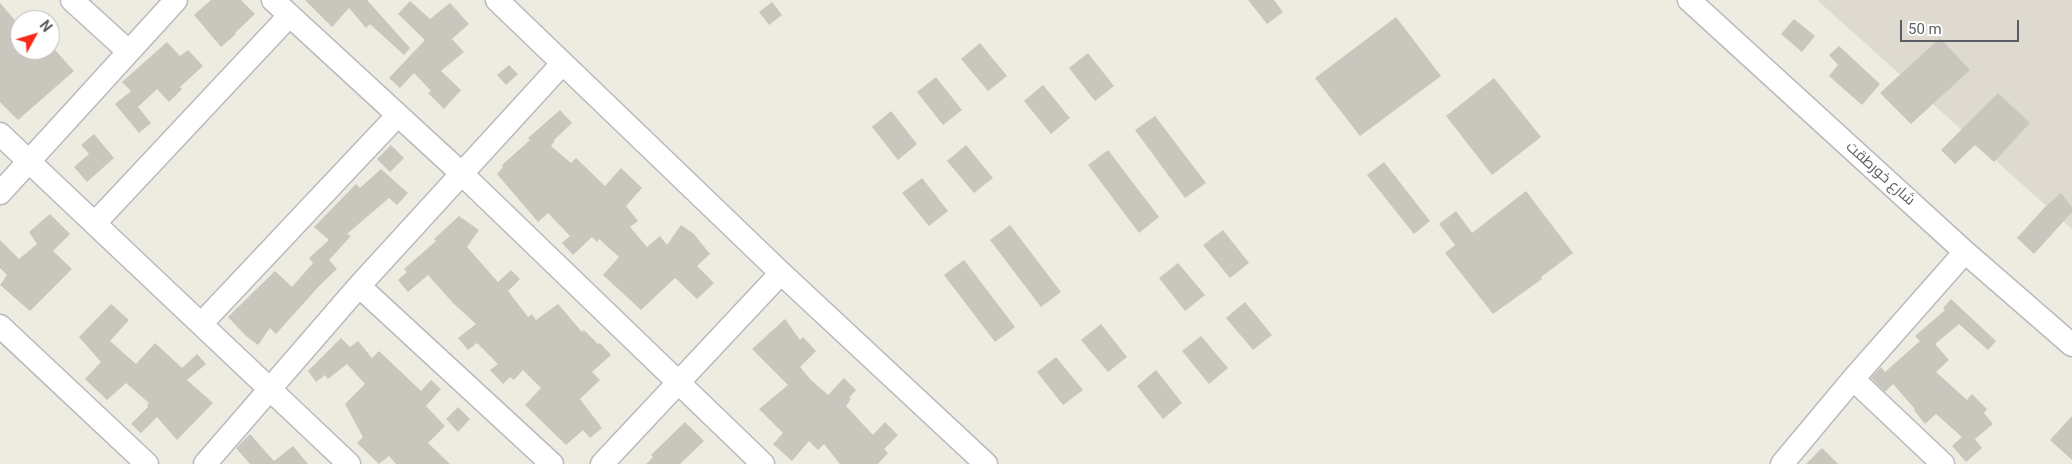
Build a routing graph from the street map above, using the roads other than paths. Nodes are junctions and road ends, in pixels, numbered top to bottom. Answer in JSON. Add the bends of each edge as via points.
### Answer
{"nodes":[{"id":1,"x":72,"y":0,"type":"edge"},
{"id":2,"x":176,"y":0,"type":"edge"},
{"id":3,"x":273,"y":0,"type":"edge"},
{"id":4,"x":497,"y":0,"type":"edge"},
{"id":5,"x":1689,"y":0,"type":"edge"},
{"id":6,"x":290,"y":16,"type":"junction"},
{"id":7,"x":128,"y":52,"type":"junction"},
{"id":8,"x":562,"y":64,"type":"junction"},
{"id":9,"x":397,"y":116,"type":"junction"},
{"id":10,"x":0,"y":134,"type":"edge"},
{"id":11,"x":29,"y":160,"type":"junction"},
{"id":12,"x":462,"y":174,"type":"junction"},
{"id":13,"x":0,"y":193,"type":"edge"},
{"id":14,"x":95,"y":223,"type":"junction"},
{"id":15,"x":1965,"y":252,"type":"junction"},
{"id":16,"x":781,"y":272,"type":"junction"},
{"id":17,"x":359,"y":286,"type":"junction"},
{"id":18,"x":201,"y":324,"type":"junction"},
{"id":19,"x":0,"y":326,"type":"edge"},
{"id":20,"x":2072,"y":345,"type":"edge"},
{"id":21,"x":1853,"y":379,"type":"junction"},
{"id":22,"x":678,"y":384,"type":"junction"},
{"id":23,"x":271,"y":389,"type":"junction"},
{"id":24,"x":147,"y":464,"type":"edge"},
{"id":25,"x":205,"y":464,"type":"edge"},
{"id":26,"x":349,"y":464,"type":"edge"},
{"id":27,"x":552,"y":464,"type":"edge"},
{"id":28,"x":602,"y":464,"type":"edge"},
{"id":29,"x":763,"y":464,"type":"edge"},
{"id":30,"x":986,"y":464,"type":"edge"},
{"id":31,"x":1782,"y":464,"type":"edge"},
{"id":32,"x":1943,"y":464,"type":"edge"}],
"edges":[{"from":1,"to":7,"type":"street"},
{"from":2,"to":7,"type":"street"},
{"from":3,"to":6,"type":"street"},
{"from":4,"to":8,"type":"street"},
{"from":5,"to":15,"type":"street","name":"شارع خورطقت"},
{"from":6,"to":9,"type":"street"},
{"from":6,"to":14,"type":"street"},
{"from":7,"to":11,"type":"street"},
{"from":8,"to":12,"type":"street"},
{"from":8,"to":16,"type":"street"},
{"from":9,"to":12,"type":"street"},
{"from":9,"to":18,"type":"street"},
{"from":10,"to":11,"type":"street"},
{"from":11,"to":13,"type":"street"},
{"from":11,"to":14,"type":"street"},
{"from":12,"to":17,"type":"street"},
{"from":12,"to":22,"type":"street"},
{"from":14,"to":18,"type":"street"},
{"from":15,"to":20,"type":"street","name":"شارع خورطقت"},
{"from":15,"to":21,"type":"street"},
{"from":16,"to":22,"type":"street"},
{"from":16,"to":30,"type":"street"},
{"from":17,"to":23,"type":"street"},
{"from":17,"to":27,"type":"street"},
{"from":18,"to":23,"type":"street"},
{"from":19,"to":24,"type":"street"},
{"from":21,"to":31,"type":"street"},
{"from":21,"to":32,"type":"street"},
{"from":22,"to":28,"type":"street"},
{"from":22,"to":29,"type":"street"},
{"from":23,"to":25,"type":"street"},
{"from":23,"to":26,"type":"street"}]}
